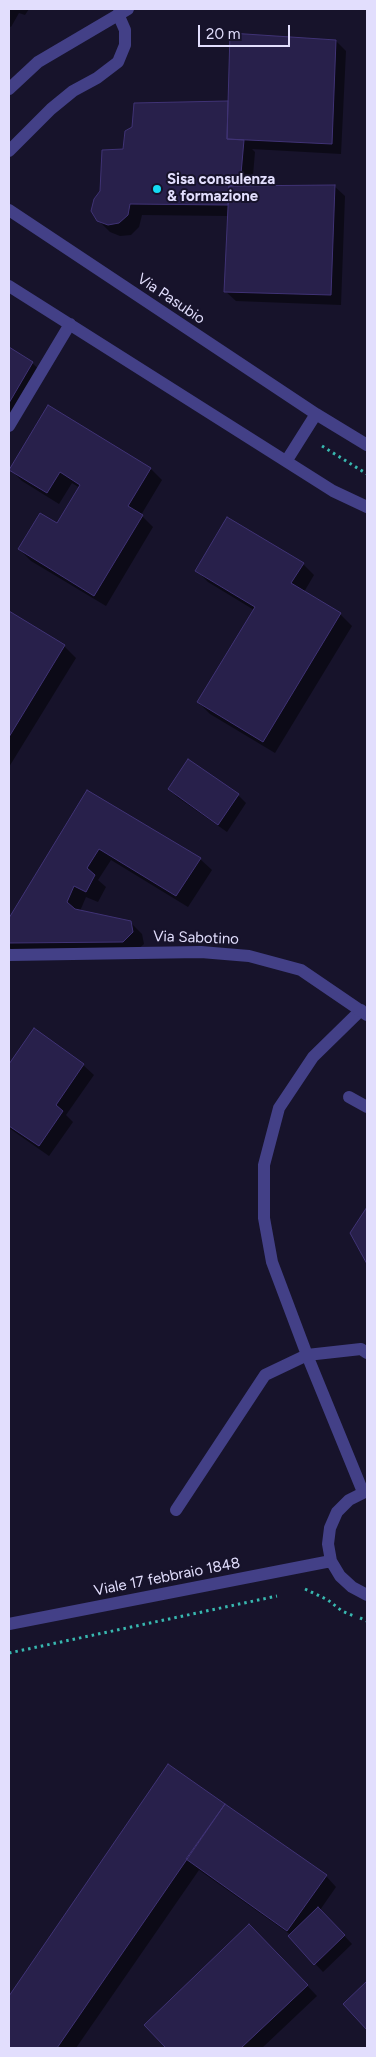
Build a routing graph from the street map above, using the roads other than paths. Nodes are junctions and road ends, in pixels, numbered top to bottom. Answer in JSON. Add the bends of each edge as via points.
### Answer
{"nodes":[{"id":1,"x":123,"y":11,"type":"edge"},
{"id":2,"x":9,"y":89,"type":"edge"},
{"id":3,"x":9,"y":151,"type":"edge"},
{"id":4,"x":9,"y":210,"type":"edge"},
{"id":5,"x":9,"y":286,"type":"edge"},
{"id":6,"x":70,"y":324,"type":"junction"},
{"id":7,"x":316,"y":414,"type":"junction"},
{"id":8,"x":9,"y":426,"type":"edge"},
{"id":9,"x":367,"y":446,"type":"edge"},
{"id":10,"x":287,"y":460,"type":"junction"},
{"id":11,"x":367,"y":507,"type":"edge"},
{"id":12,"x":9,"y":955,"type":"edge"},
{"id":13,"x":364,"y":1013,"type":"edge"},
{"id":14,"x":349,"y":1097,"type":"dead end"},
{"id":15,"x":367,"y":1107,"type":"edge"},
{"id":16,"x":367,"y":1353,"type":"edge"},
{"id":17,"x":306,"y":1356,"type":"junction"},
{"id":18,"x":365,"y":1492,"type":"edge"},
{"id":19,"x":176,"y":1510,"type":"dead end"},
{"id":20,"x":331,"y":1561,"type":"junction"},
{"id":21,"x":367,"y":1595,"type":"edge"},
{"id":22,"x":9,"y":1624,"type":"edge"}],
"edges":[{"from":1,"to":2,"type":"street","via":[[38,62]]},
{"from":1,"to":3,"type":"street","via":[[125,45],[118,62],[73,91]]},
{"from":4,"to":7,"type":"street","name":"Via Pasubio"},
{"from":5,"to":6,"type":"street"},
{"from":6,"to":8,"type":"street"},
{"from":6,"to":10,"type":"street"},
{"from":7,"to":9,"type":"street","name":"Via Pasubio"},
{"from":7,"to":10,"type":"street"},
{"from":10,"to":11,"type":"street","via":[[333,491]]},
{"from":12,"to":13,"type":"street","name":"Via Sabotino","via":[[201,952],[249,956],[301,970]]},
{"from":13,"to":17,"type":"street","via":[[313,1058],[279,1108],[264,1165],[264,1218],[272,1262]]},
{"from":14,"to":15,"type":"street"},
{"from":16,"to":17,"type":"street","via":[[361,1349]]},
{"from":17,"to":18,"type":"street"},
{"from":17,"to":19,"type":"street","via":[[265,1375]]},
{"from":18,"to":20,"type":"street","via":[[349,1500],[337,1512],[328,1544]]},
{"from":20,"to":21,"type":"street","via":[[340,1576]]},
{"from":20,"to":22,"type":"street","name":"Viale 17 febbraio 1848"}]}
